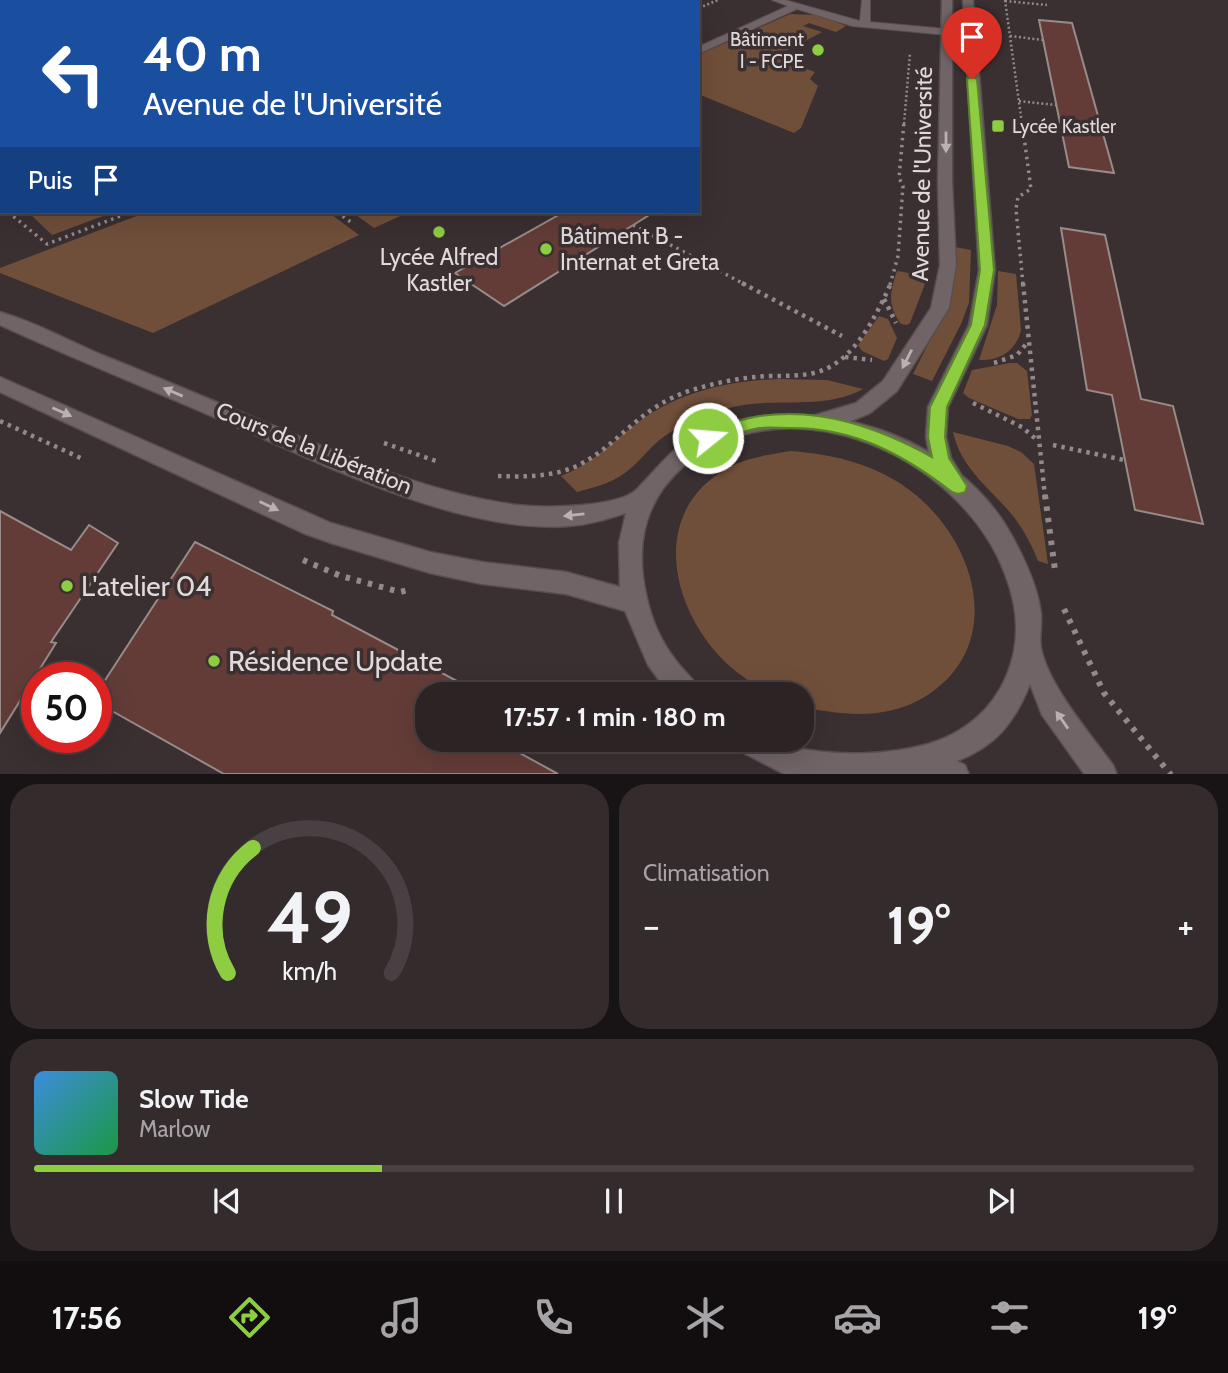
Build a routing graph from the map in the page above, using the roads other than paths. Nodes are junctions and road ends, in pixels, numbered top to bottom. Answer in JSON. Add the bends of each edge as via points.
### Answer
{"nodes":[{"id":1,"x":776,"y":0,"type":"edge"},
{"id":2,"x":866,"y":0,"type":"edge"},
{"id":3,"x":947,"y":0,"type":"edge"},
{"id":4,"x":968,"y":0,"type":"edge"},
{"id":5,"x":796,"y":6,"type":"junction"},
{"id":6,"x":865,"y":24,"type":"junction"},
{"id":7,"x":947,"y":32,"type":"junction"},
{"id":8,"x":969,"y":34,"type":"junction"},
{"id":9,"x":700,"y":50,"type":"edge"},
{"id":10,"x":4,"y":321,"type":"edge"},
{"id":11,"x":0,"y":384,"type":"edge"},
{"id":12,"x":816,"y":422,"type":"junction"},
{"id":13,"x":958,"y":486,"type":"junction"},
{"id":14,"x":640,"y":499,"type":"junction"},
{"id":15,"x":634,"y":603,"type":"junction"},
{"id":16,"x":1028,"y":649,"type":"junction"},
{"id":17,"x":676,"y":682,"type":"edge"},
{"id":18,"x":764,"y":752,"type":"edge"},
{"id":19,"x":785,"y":767,"type":"edge"},
{"id":20,"x":941,"y":770,"type":"edge"},
{"id":21,"x":1101,"y":774,"type":"edge"}],
"edges":[{"from":1,"to":5,"type":"lane"},
{"from":2,"to":6,"type":"lane"},
{"from":3,"to":7,"type":"street","name":"Avenue de l'Université"},
{"from":4,"to":8,"type":"street","name":"Avenue de l'Université"},
{"from":5,"to":6,"type":"lane"},
{"from":5,"to":9,"type":"lane"},
{"from":6,"to":7,"type":"lane"},
{"from":7,"to":8,"type":"street"},
{"from":7,"to":12,"type":"street","name":"Avenue de l'Université","one_way":true,"via":[[948,265],[940,308],[890,386],[863,408]]},
{"from":8,"to":13,"type":"street","name":"Avenue de l'Université","via":[[987,270],[978,325],[938,407],[936,437],[941,460]]},
{"from":14,"to":10,"type":"street","name":"Cours de la Libération","one_way":true,"via":[[597,513],[557,517],[444,499],[351,467]]},
{"from":11,"to":15,"type":"street","one_way":true,"via":[[311,526],[361,544],[474,572],[584,587]]},
{"from":12,"to":13,"type":"street","via":[[890,442]]},
{"from":12,"to":14,"type":"street","via":[[760,422],[708,438],[666,467]]},
{"from":13,"to":16,"type":"street","via":[[988,518],[1010,554],[1024,593]]},
{"from":14,"to":15,"type":"street","via":[[628,554]]},
{"from":15,"to":17,"type":"street","via":[[649,644]]},
{"from":16,"to":20,"type":"street","via":[[1019,687],[998,719]]},
{"from":21,"to":16,"type":"street","one_way":true,"via":[[1052,705]]},
{"from":18,"to":19,"type":"street"},
{"from":19,"to":20,"type":"street","via":[[883,774]]}]}
